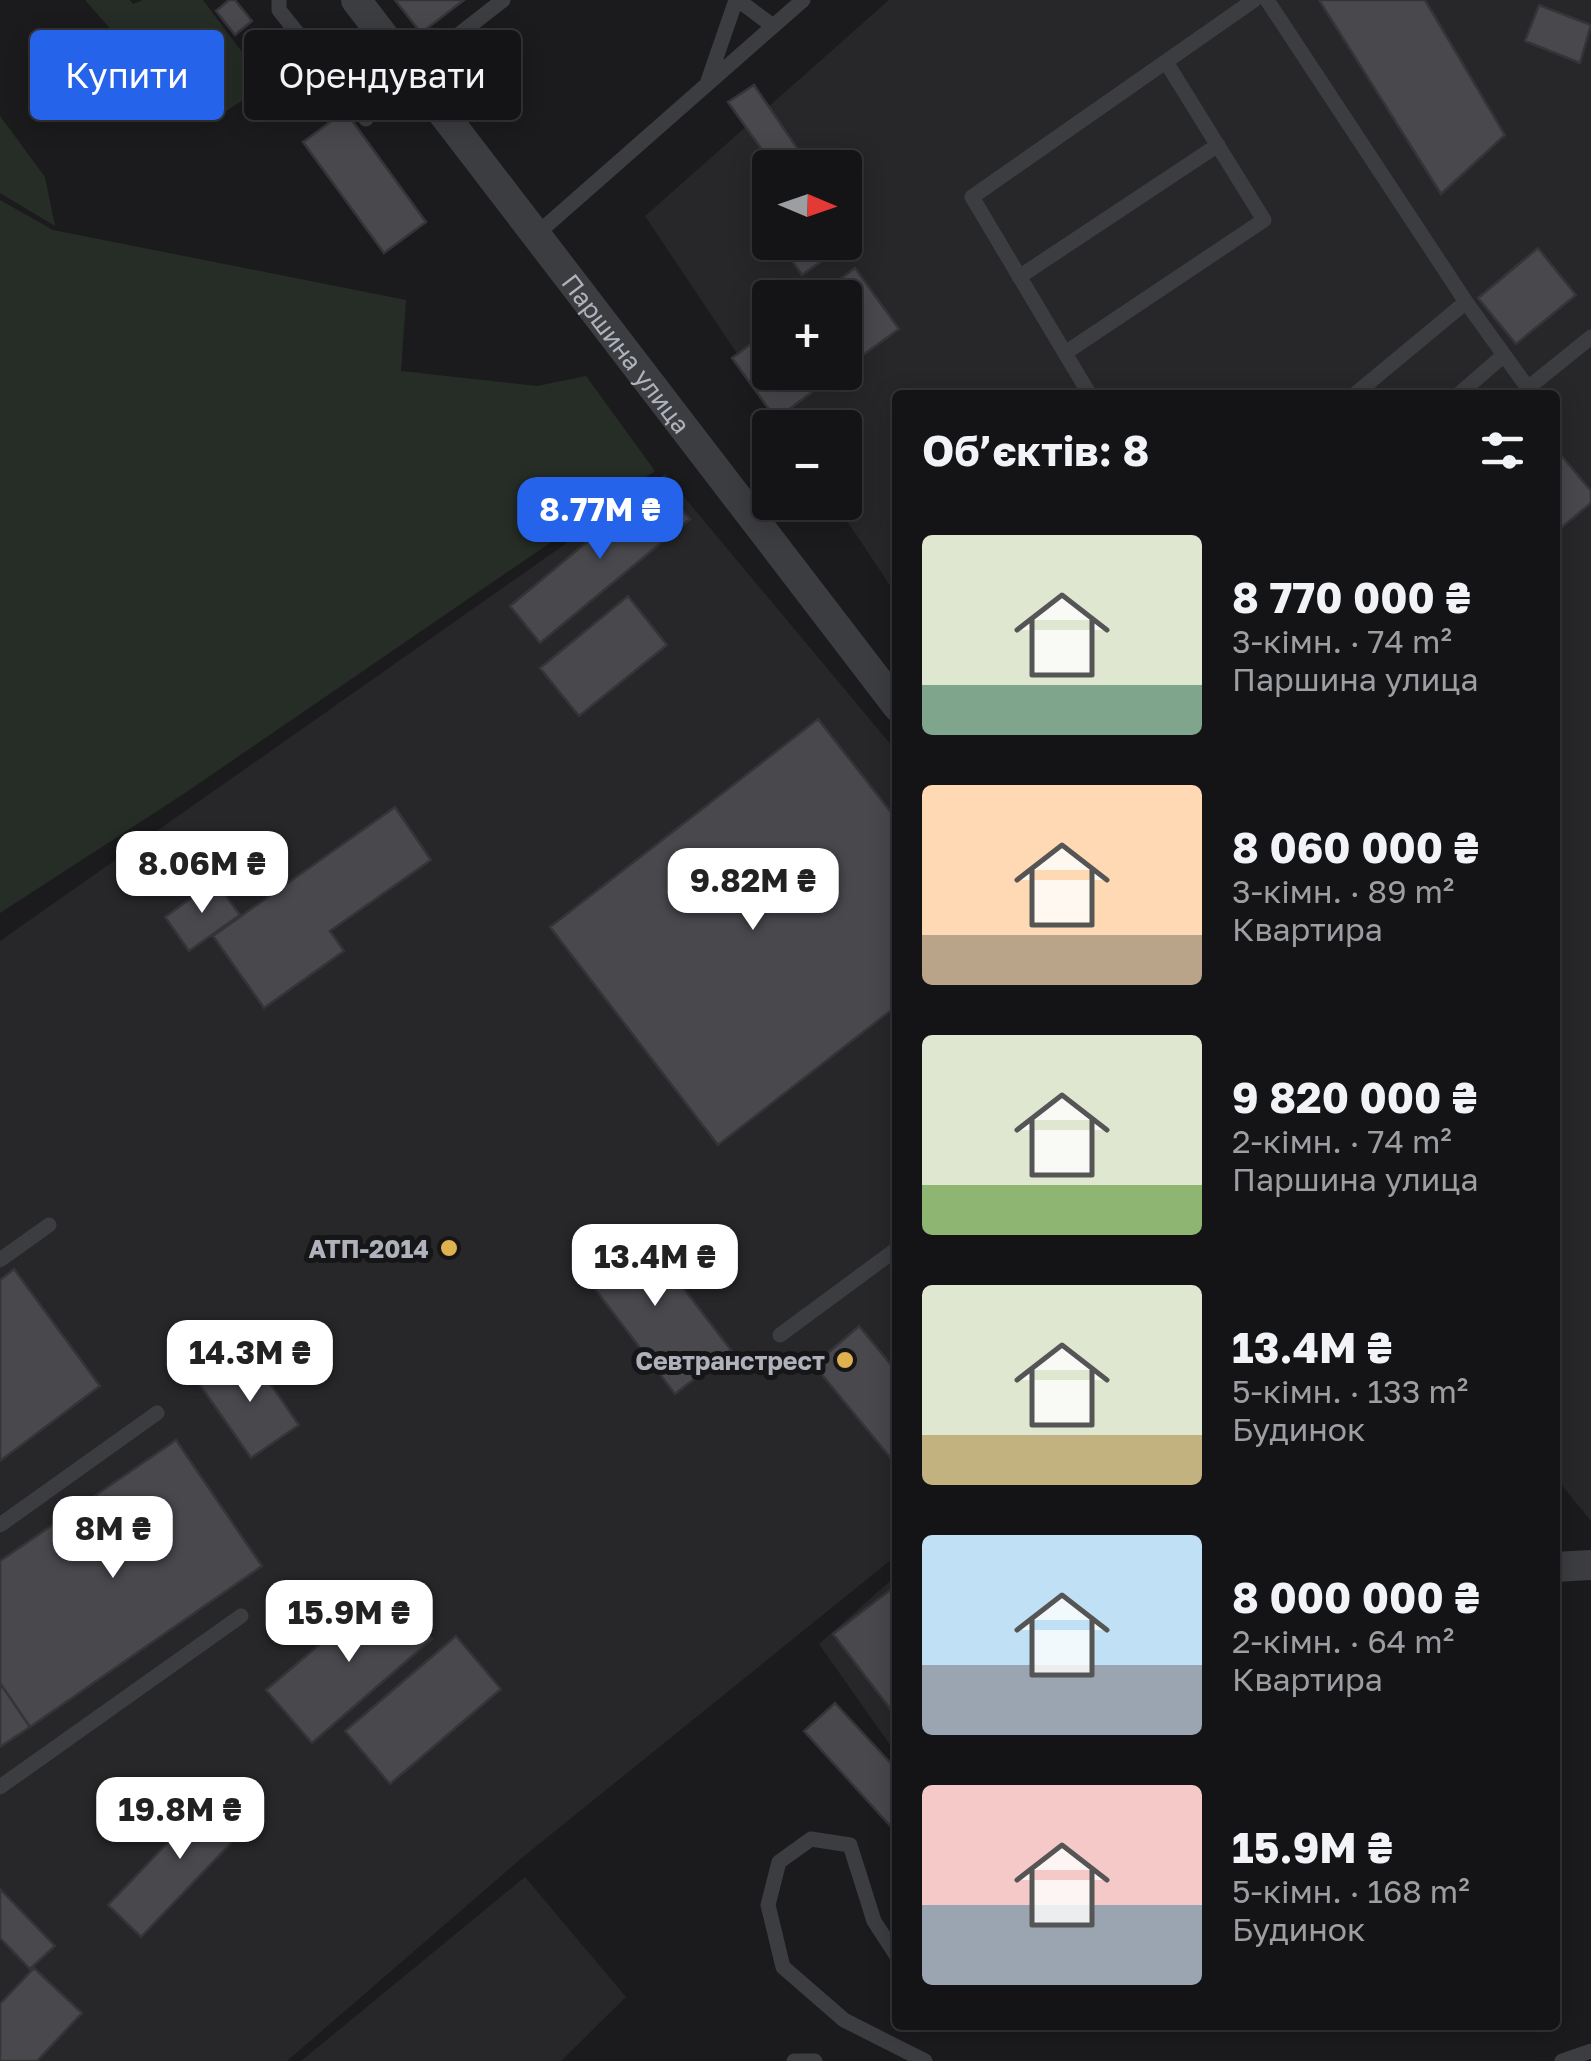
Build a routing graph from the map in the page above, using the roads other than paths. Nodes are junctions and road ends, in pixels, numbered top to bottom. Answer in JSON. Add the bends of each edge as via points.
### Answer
{"nodes":[{"id":1,"x":278,"y":0,"type":"edge"},
{"id":2,"x":356,"y":0,"type":"edge"},
{"id":3,"x":503,"y":0,"type":"edge"},
{"id":4,"x":737,"y":0,"type":"edge"},
{"id":5,"x":803,"y":0,"type":"edge"},
{"id":6,"x":1254,"y":0,"type":"edge"},
{"id":7,"x":1268,"y":0,"type":"edge"},
{"id":8,"x":773,"y":26,"type":"junction"},
{"id":9,"x":295,"y":30,"type":"edge"},
{"id":10,"x":465,"y":30,"type":"edge"},
{"id":11,"x":1166,"y":62,"type":"junction"},
{"id":12,"x":706,"y":85,"type":"junction"},
{"id":13,"x":1218,"y":145,"type":"junction"},
{"id":14,"x":538,"y":234,"type":"junction"},
{"id":15,"x":1020,"y":277,"type":"junction"},
{"id":16,"x":1466,"y":302,"type":"junction"},
{"id":17,"x":1591,"y":338,"type":"edge"},
{"id":18,"x":1065,"y":353,"type":"junction"},
{"id":19,"x":1504,"y":355,"type":"junction"},
{"id":20,"x":1087,"y":390,"type":"edge"},
{"id":21,"x":1360,"y":390,"type":"edge"},
{"id":22,"x":1464,"y":390,"type":"edge"},
{"id":23,"x":892,"y":699,"type":"edge"},
{"id":24,"x":49,"y":1225,"type":"dead end"},
{"id":25,"x":892,"y":1252,"type":"edge"},
{"id":26,"x":0,"y":1260,"type":"edge"},
{"id":27,"x":780,"y":1335,"type":"dead end"},
{"id":28,"x":157,"y":1413,"type":"dead end"},
{"id":29,"x":0,"y":1525,"type":"edge"},
{"id":30,"x":1591,"y":1565,"type":"edge"},
{"id":31,"x":1560,"y":1568,"type":"edge"},
{"id":32,"x":240,"y":1616,"type":"dead end"},
{"id":33,"x":0,"y":1787,"type":"edge"},
{"id":34,"x":892,"y":1949,"type":"edge"},
{"id":35,"x":1591,"y":2051,"type":"edge"},
{"id":36,"x":794,"y":2061,"type":"edge"},
{"id":37,"x":815,"y":2061,"type":"edge"},
{"id":38,"x":925,"y":2061,"type":"edge"},
{"id":39,"x":1562,"y":2061,"type":"edge"}],
"edges":[{"from":1,"to":9,"type":"lane"},
{"from":2,"to":14,"type":"street","name":"Паршина улица"},
{"from":3,"to":10,"type":"lane"},
{"from":4,"to":8,"type":"lane"},
{"from":4,"to":12,"type":"lane"},
{"from":5,"to":8,"type":"lane"},
{"from":6,"to":11,"type":"lane"},
{"from":7,"to":16,"type":"lane"},
{"from":8,"to":12,"type":"lane"},
{"from":11,"to":13,"type":"lane"},
{"from":11,"to":15,"type":"lane","via":[[972,198]]},
{"from":12,"to":14,"type":"lane"},
{"from":13,"to":15,"type":"lane"},
{"from":13,"to":18,"type":"lane","via":[[1264,220]]},
{"from":14,"to":23,"type":"street","name":"Паршина улица"},
{"from":15,"to":18,"type":"lane"},
{"from":16,"to":19,"type":"lane"},
{"from":16,"to":21,"type":"lane"},
{"from":17,"to":19,"type":"lane","via":[[1528,388]]},
{"from":18,"to":20,"type":"lane"},
{"from":19,"to":22,"type":"lane"},
{"from":24,"to":26,"type":"lane"},
{"from":25,"to":27,"type":"lane"},
{"from":28,"to":29,"type":"lane"},
{"from":30,"to":31,"type":"street"},
{"from":32,"to":33,"type":"lane"},
{"from":34,"to":38,"type":"lane","via":[[874,1921],[850,1845],[811,1839],[778,1862],[768,1905],[782,1967],[844,2020]]},
{"from":35,"to":39,"type":"lane"},
{"from":36,"to":37,"type":"lane"}]}
